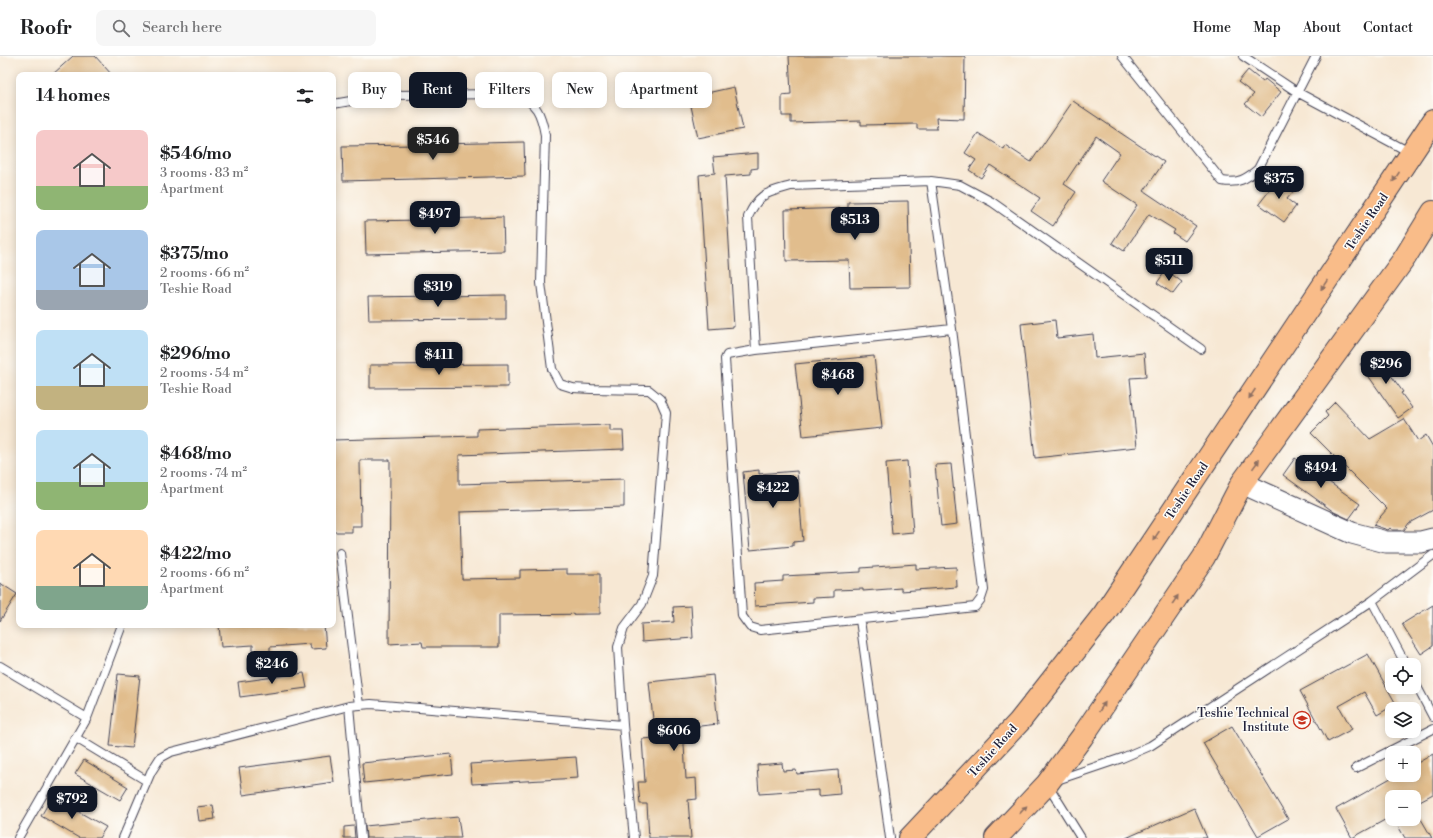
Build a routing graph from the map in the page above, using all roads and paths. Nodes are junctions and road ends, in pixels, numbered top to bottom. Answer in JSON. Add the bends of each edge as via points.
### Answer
{"nodes":[{"id":1,"x":1122,"y":56,"type":"edge"},
{"id":2,"x":1244,"y":56,"type":"edge"},
{"id":3,"x":1316,"y":56,"type":"edge"},
{"id":4,"x":1297,"y":92,"type":"junction"},
{"id":5,"x":336,"y":103,"type":"edge"},
{"id":6,"x":1433,"y":121,"type":"edge"},
{"id":7,"x":1412,"y":154,"type":"junction"},
{"id":8,"x":931,"y":181,"type":"junction"},
{"id":9,"x":1433,"y":212,"type":"edge"},
{"id":10,"x":952,"y":329,"type":"junction"},
{"id":11,"x":1201,"y":349,"type":"dead end"},
{"id":12,"x":756,"y":350,"type":"junction"},
{"id":13,"x":1242,"y":483,"type":"junction"},
{"id":14,"x":1433,"y":539,"type":"edge"},
{"id":15,"x":340,"y":553,"type":"dead end"},
{"id":16,"x":1433,"y":555,"type":"edge"},
{"id":17,"x":1372,"y":601,"type":"junction"},
{"id":18,"x":860,"y":620,"type":"junction"},
{"id":19,"x":121,"y":628,"type":"edge"},
{"id":20,"x":1402,"y":658,"type":"edge"},
{"id":21,"x":0,"y":666,"type":"edge"},
{"id":22,"x":1421,"y":694,"type":"edge"},
{"id":23,"x":359,"y":705,"type":"junction"},
{"id":24,"x":350,"y":706,"type":"junction"},
{"id":25,"x":1433,"y":717,"type":"edge"},
{"id":26,"x":87,"y":718,"type":"junction"},
{"id":27,"x":623,"y":725,"type":"junction"},
{"id":28,"x":1433,"y":729,"type":"edge"},
{"id":29,"x":76,"y":738,"type":"junction"},
{"id":30,"x":1356,"y":768,"type":"dead end"},
{"id":31,"x":147,"y":781,"type":"junction"},
{"id":32,"x":1047,"y":784,"type":"junction"},
{"id":33,"x":1078,"y":837,"type":"edge"},
{"id":34,"x":18,"y":838,"type":"edge"},
{"id":35,"x":123,"y":838,"type":"edge"},
{"id":36,"x":361,"y":838,"type":"edge"},
{"id":37,"x":634,"y":838,"type":"edge"},
{"id":38,"x":890,"y":838,"type":"edge"},
{"id":39,"x":910,"y":838,"type":"edge"},
{"id":40,"x":996,"y":838,"type":"edge"}],
"edges":[{"from":1,"to":4,"type":"lane","via":[[1222,181],[1233,183],[1245,180],[1258,169]]},
{"from":2,"to":4,"type":"lane"},
{"from":3,"to":4,"type":"lane"},
{"from":4,"to":7,"type":"lane"},
{"from":5,"to":27,"type":"lane","via":[[386,95],[516,94],[528,99],[537,108],[545,135],[541,283],[552,369],[560,384],[573,388],[649,390],[660,399],[666,413],[653,576],[642,604],[624,628],[618,647]]},
{"from":6,"to":7,"type":"main road","name":"Teshie Road"},
{"from":7,"to":39,"type":"main road","name":"Teshie Road","one_way":true,"via":[[1104,614],[1019,722]]},
{"from":8,"to":10,"type":"lane"},
{"from":8,"to":11,"type":"lane","via":[[960,185],[992,202]]},
{"from":8,"to":12,"type":"lane","via":[[791,186],[769,192],[755,202],[748,217]]},
{"from":13,"to":9,"type":"main road","one_way":true,"via":[[1404,259]]},
{"from":10,"to":12,"type":"lane"},
{"from":10,"to":18,"type":"lane","via":[[984,590],[975,607]]},
{"from":12,"to":18,"type":"lane","via":[[730,353],[726,359],[742,616],[750,627],[760,630]]},
{"from":13,"to":14,"type":"street","via":[[1352,533],[1386,542],[1421,542]]},
{"from":32,"to":13,"type":"main road","one_way":true,"via":[[1082,737],[1204,557]]},
{"from":15,"to":23,"type":"lane"},
{"from":16,"to":17,"type":"lane"},
{"from":17,"to":20,"type":"lane"},
{"from":17,"to":32,"type":"lane","via":[[1150,746]]},
{"from":18,"to":38,"type":"lane"},
{"from":19,"to":26,"type":"lane"},
{"from":21,"to":26,"type":"lane"},
{"from":22,"to":25,"type":"lane"},
{"from":23,"to":24,"type":"lane"},
{"from":23,"to":27,"type":"lane"},
{"from":24,"to":31,"type":"lane","via":[[171,752],[160,758]]},
{"from":24,"to":36,"type":"lane"},
{"from":26,"to":29,"type":"lane"},
{"from":27,"to":37,"type":"lane"},
{"from":28,"to":30,"type":"lane"},
{"from":29,"to":31,"type":"lane"},
{"from":29,"to":34,"type":"lane"},
{"from":31,"to":35,"type":"lane"},
{"from":32,"to":33,"type":"lane"},
{"from":40,"to":32,"type":"main road","one_way":true}]}
